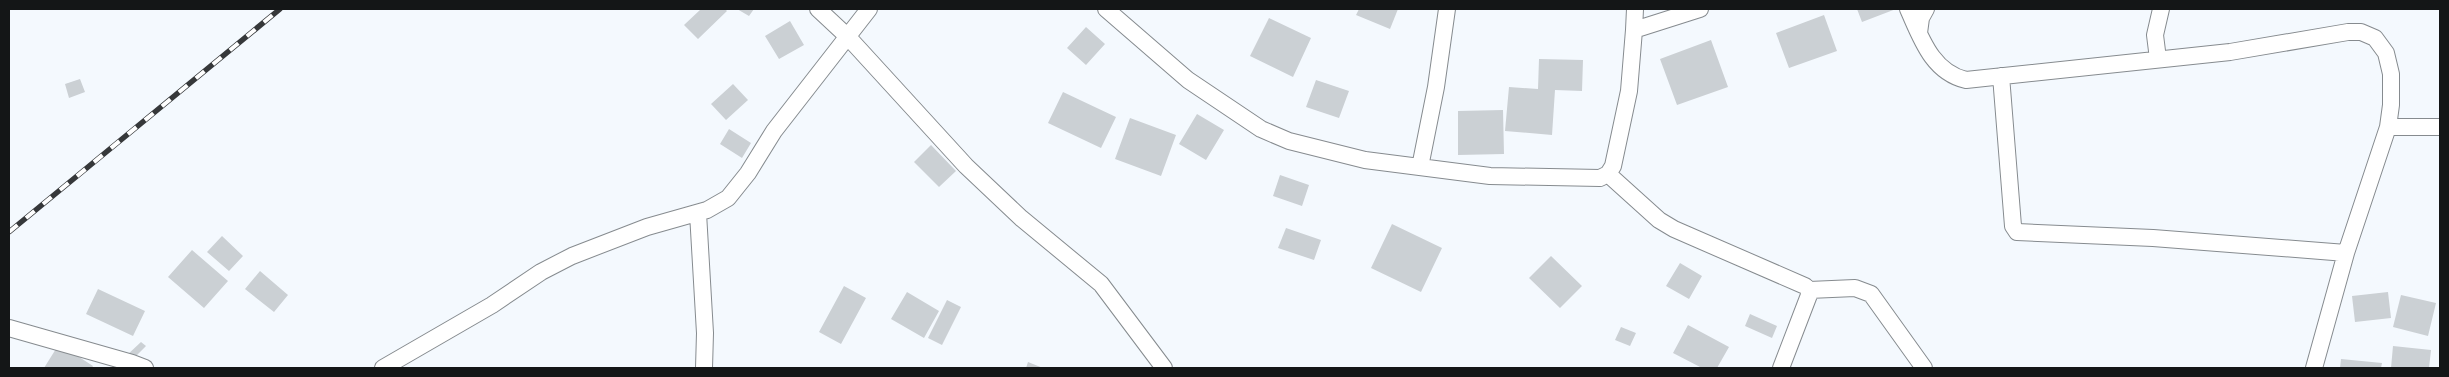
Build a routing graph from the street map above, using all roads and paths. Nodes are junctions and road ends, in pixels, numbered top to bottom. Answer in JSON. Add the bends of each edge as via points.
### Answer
{"nodes":[{"id":1,"x":818,"y":9,"type":"edge"},
{"id":2,"x":869,"y":9,"type":"edge"},
{"id":3,"x":1106,"y":9,"type":"edge"},
{"id":4,"x":1446,"y":9,"type":"edge"},
{"id":5,"x":1635,"y":9,"type":"edge"},
{"id":6,"x":1700,"y":9,"type":"edge"},
{"id":7,"x":1908,"y":9,"type":"edge"},
{"id":8,"x":1926,"y":9,"type":"edge"},
{"id":9,"x":2161,"y":9,"type":"edge"},
{"id":10,"x":1634,"y":30,"type":"junction"},
{"id":11,"x":1919,"y":33,"type":"junction"},
{"id":12,"x":848,"y":37,"type":"junction"},
{"id":13,"x":2158,"y":59,"type":"junction"},
{"id":14,"x":2001,"y":76,"type":"junction"},
{"id":15,"x":2388,"y":127,"type":"junction"},
{"id":16,"x":2440,"y":127,"type":"edge"},
{"id":17,"x":1420,"y":167,"type":"junction"},
{"id":18,"x":1608,"y":174,"type":"junction"},
{"id":19,"x":698,"y":213,"type":"junction"},
{"id":20,"x":2346,"y":253,"type":"junction"},
{"id":21,"x":1809,"y":290,"type":"junction"},
{"id":22,"x":9,"y":328,"type":"edge"},
{"id":23,"x":145,"y":368,"type":"edge"},
{"id":24,"x":384,"y":368,"type":"edge"},
{"id":25,"x":704,"y":368,"type":"edge"},
{"id":26,"x":1164,"y":368,"type":"edge"},
{"id":27,"x":1781,"y":368,"type":"edge"},
{"id":28,"x":1924,"y":368,"type":"edge"},
{"id":29,"x":2314,"y":368,"type":"edge"}],
"edges":[{"from":1,"to":12,"type":"street"},
{"from":2,"to":12,"type":"street"},
{"from":3,"to":17,"type":"street","via":[[1188,80],[1274,135],[1365,160]]},
{"from":4,"to":17,"type":"street","via":[[1436,87]]},
{"from":5,"to":10,"type":"street"},
{"from":6,"to":10,"type":"street"},
{"from":7,"to":11,"type":"street"},
{"from":8,"to":11,"type":"street"},
{"from":9,"to":13,"type":"street","via":[[2156,35]]},
{"from":10,"to":18,"type":"street","via":[[1629,91],[1616,155]]},
{"from":11,"to":14,"type":"street","via":[[1929,54],[1952,77],[1966,80]]},
{"from":12,"to":19,"type":"street","via":[[774,131],[728,198]]},
{"from":12,"to":26,"type":"street","via":[[966,166],[1021,218],[1101,284]]},
{"from":13,"to":14,"type":"street"},
{"from":13,"to":15,"type":"street","via":[[2230,52],[2361,32],[2375,38],[2386,53],[2391,74]]},
{"from":14,"to":20,"type":"street","via":[[2013,226],[2017,232],[2153,238]]},
{"from":15,"to":16,"type":"street"},
{"from":15,"to":20,"type":"street"},
{"from":17,"to":18,"type":"street","via":[[1490,176],[1600,178]]},
{"from":18,"to":21,"type":"street","via":[[1659,220],[1674,229]]},
{"from":19,"to":24,"type":"street","via":[[647,227],[572,256]]},
{"from":19,"to":25,"type":"street"},
{"from":20,"to":29,"type":"street"},
{"from":21,"to":27,"type":"street"},
{"from":21,"to":28,"type":"street","via":[[1855,288],[1871,294]]},
{"from":22,"to":23,"type":"street"}]}
